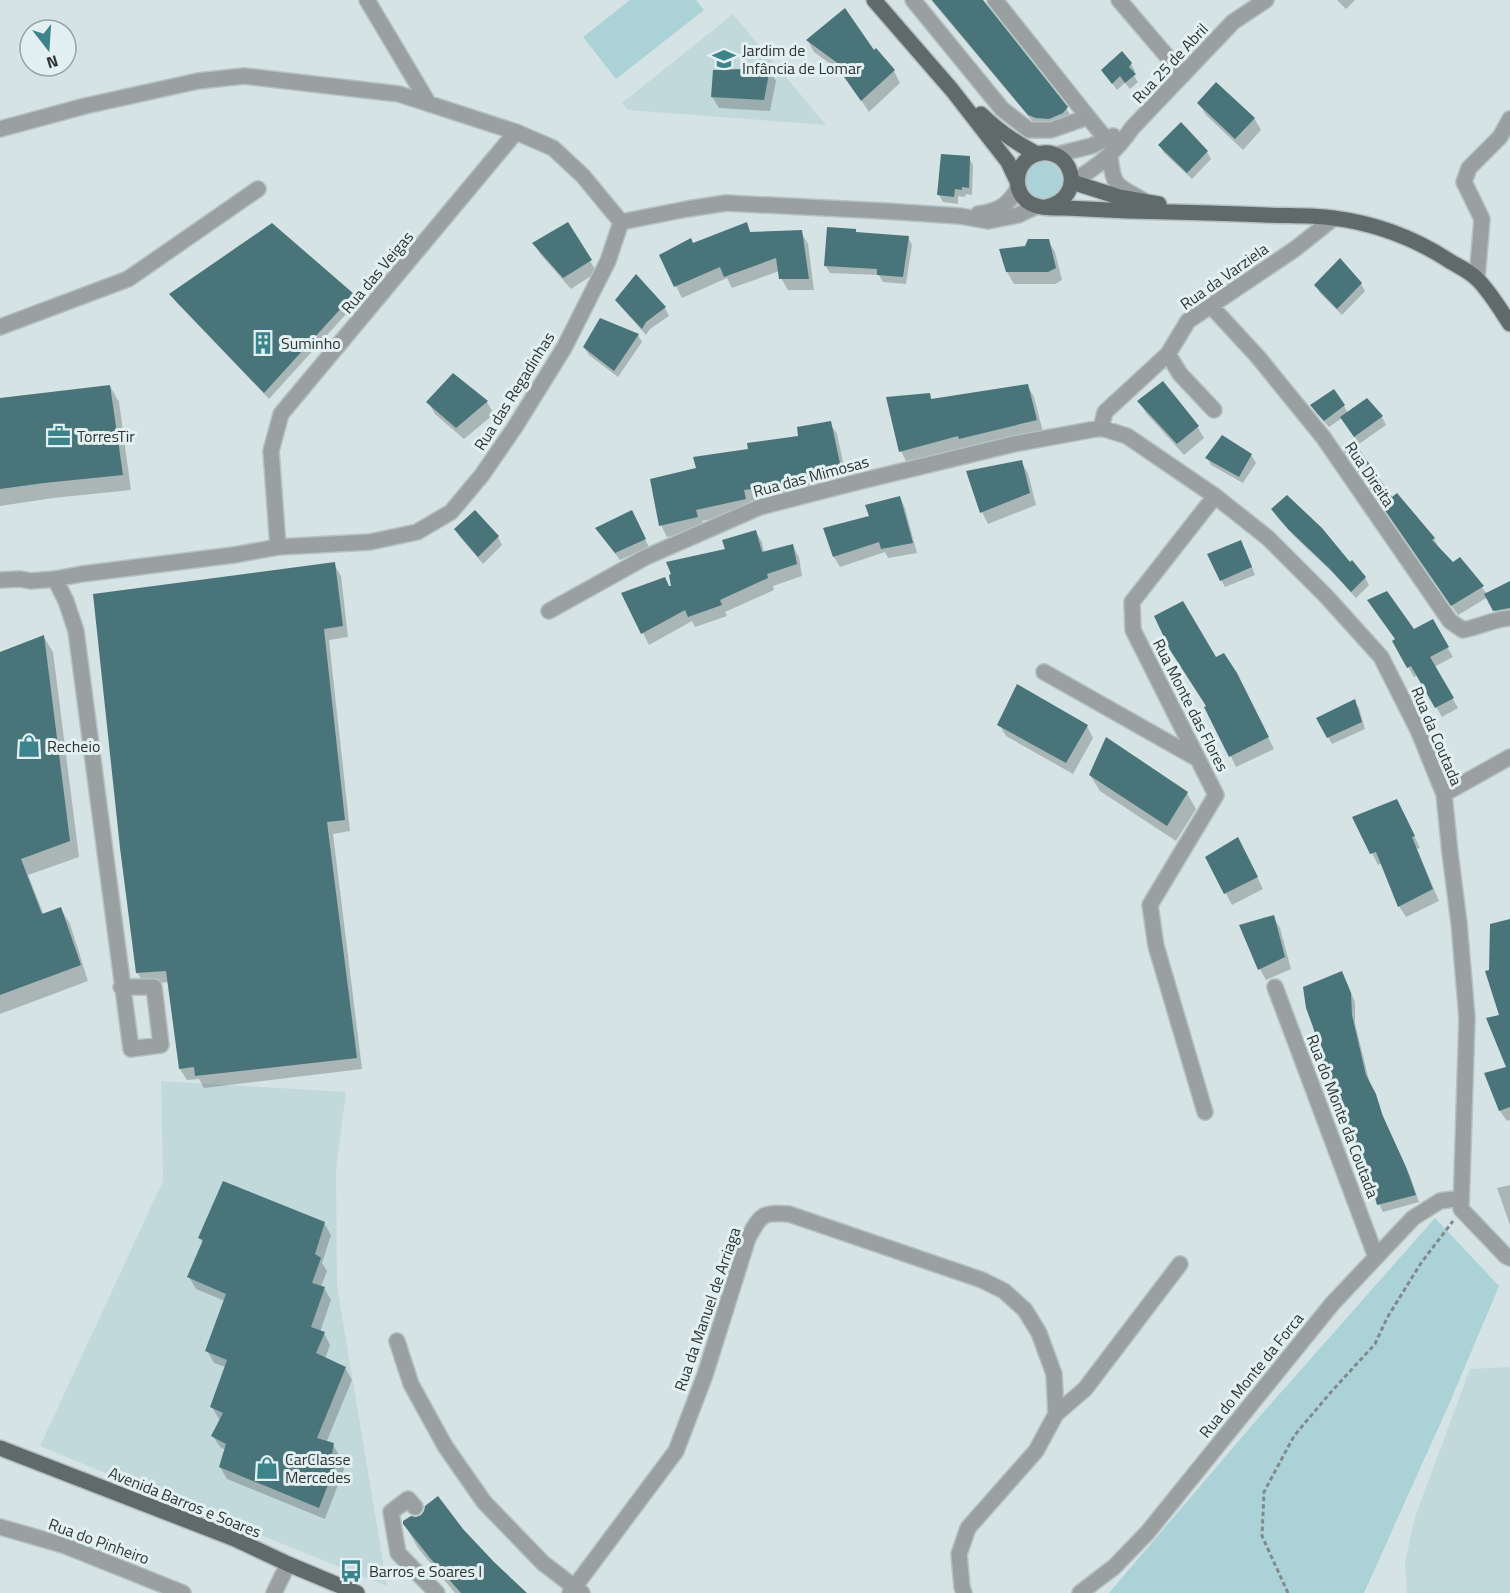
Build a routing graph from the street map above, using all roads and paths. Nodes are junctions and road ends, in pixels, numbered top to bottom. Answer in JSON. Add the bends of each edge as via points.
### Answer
{"nodes":[{"id":1,"x":367,"y":0,"type":"edge"},
{"id":2,"x":874,"y":0,"type":"edge"},
{"id":3,"x":913,"y":0,"type":"edge"},
{"id":4,"x":995,"y":0,"type":"edge"},
{"id":5,"x":1119,"y":0,"type":"edge"},
{"id":6,"x":1245,"y":0,"type":"edge"},
{"id":7,"x":1266,"y":0,"type":"edge"},
{"id":8,"x":1233,"y":22,"type":"junction"},
{"id":9,"x":1183,"y":75,"type":"junction"},
{"id":10,"x":952,"y":90,"type":"junction"},
{"id":11,"x":429,"y":104,"type":"junction"},
{"id":12,"x":1088,"y":117,"type":"junction"},
{"id":13,"x":1510,"y":119,"type":"edge"},
{"id":14,"x":1132,"y":128,"type":"junction"},
{"id":15,"x":0,"y":129,"type":"edge"},
{"id":16,"x":516,"y":132,"type":"junction"},
{"id":17,"x":1106,"y":139,"type":"junction"},
{"id":18,"x":1037,"y":154,"type":"junction"},
{"id":19,"x":1055,"y":155,"type":"junction"},
{"id":20,"x":1110,"y":156,"type":"junction"},
{"id":21,"x":1072,"y":182,"type":"junction"},
{"id":22,"x":1018,"y":184,"type":"junction"},
{"id":23,"x":258,"y":189,"type":"dead end"},
{"id":24,"x":1145,"y":202,"type":"junction"},
{"id":25,"x":1042,"y":207,"type":"junction"},
{"id":26,"x":1196,"y":211,"type":"junction"},
{"id":27,"x":960,"y":216,"type":"junction"},
{"id":28,"x":1334,"y":218,"type":"junction"},
{"id":29,"x":621,"y":222,"type":"junction"},
{"id":30,"x":1477,"y":278,"type":"junction"},
{"id":31,"x":1210,"y":306,"type":"junction"},
{"id":32,"x":1510,"y":324,"type":"edge"},
{"id":33,"x":0,"y":327,"type":"edge"},
{"id":34,"x":1168,"y":354,"type":"junction"},
{"id":35,"x":1214,"y":410,"type":"dead end"},
{"id":36,"x":1101,"y":428,"type":"junction"},
{"id":37,"x":1215,"y":496,"type":"junction"},
{"id":38,"x":278,"y":547,"type":"junction"},
{"id":39,"x":0,"y":579,"type":"edge"},
{"id":40,"x":55,"y":579,"type":"junction"},
{"id":41,"x":549,"y":611,"type":"dead end"},
{"id":42,"x":1510,"y":618,"type":"edge"},
{"id":43,"x":1044,"y":672,"type":"dead end"},
{"id":44,"x":1510,"y":757,"type":"edge"},
{"id":45,"x":1198,"y":759,"type":"junction"},
{"id":46,"x":1444,"y":794,"type":"junction"},
{"id":47,"x":122,"y":987,"type":"dead end"},
{"id":48,"x":1275,"y":987,"type":"dead end"},
{"id":49,"x":1205,"y":1112,"type":"dead end"},
{"id":50,"x":1461,"y":1203,"type":"junction"},
{"id":51,"x":1376,"y":1257,"type":"junction"},
{"id":52,"x":1510,"y":1258,"type":"edge"},
{"id":53,"x":1180,"y":1264,"type":"dead end"},
{"id":54,"x":397,"y":1341,"type":"dead end"},
{"id":55,"x":1056,"y":1414,"type":"junction"},
{"id":56,"x":0,"y":1448,"type":"edge"},
{"id":57,"x":415,"y":1507,"type":"dead end"},
{"id":58,"x":0,"y":1527,"type":"edge"},
{"id":59,"x":288,"y":1564,"type":"junction"},
{"id":60,"x":576,"y":1591,"type":"edge"},
{"id":61,"x":183,"y":1593,"type":"edge"},
{"id":62,"x":274,"y":1593,"type":"edge"},
{"id":63,"x":357,"y":1593,"type":"edge"},
{"id":64,"x":437,"y":1593,"type":"edge"},
{"id":65,"x":964,"y":1593,"type":"edge"},
{"id":66,"x":1080,"y":1593,"type":"edge"},
{"id":67,"x":1288,"y":1593,"type":"edge"}],
"edges":[{"from":1,"to":11,"type":"street"},
{"from":2,"to":10,"type":"main road"},
{"from":3,"to":12,"type":"street","via":[[1002,109],[1029,129],[1051,130]]},
{"from":4,"to":12,"type":"street"},
{"from":5,"to":9,"type":"street"},
{"from":6,"to":8,"type":"street","name":"Rua 25 de Abril"},
{"from":7,"to":8,"type":"street","name":"Rua 25 de Abril"},
{"from":8,"to":9,"type":"street","name":"Rua 25 de Abril"},
{"from":9,"to":14,"type":"street","name":"Rua 25 de Abril"},
{"from":10,"to":18,"type":"main road","via":[[997,130]]},
{"from":10,"to":22,"type":"main road","via":[[1008,162]]},
{"from":11,"to":15,"type":"street","via":[[399,94],[244,76],[198,81]]},
{"from":11,"to":16,"type":"street"},
{"from":12,"to":17,"type":"street"},
{"from":13,"to":30,"type":"street","via":[[1500,138],[1469,168],[1464,182],[1482,219]]},
{"from":14,"to":17,"type":"street"},
{"from":14,"to":20,"type":"street","name":"Rua 25 de Abril"},
{"from":16,"to":29,"type":"street","via":[[553,148],[583,176]]},
{"from":16,"to":38,"type":"street","name":"Rua das Veigas","via":[[281,414],[271,451]]},
{"from":17,"to":19,"type":"street"},
{"from":18,"to":19,"type":"main road"},
{"from":18,"to":22,"type":"main road","via":[[1018,171]]},
{"from":19,"to":21,"type":"main road","via":[[1068,165]]},
{"from":20,"to":21,"type":"street","name":"Rua 25 de Abril"},
{"from":20,"to":24,"type":"street","via":[[1114,181]]},
{"from":21,"to":24,"type":"main road"},
{"from":21,"to":25,"type":"main road","via":[[1063,200]]},
{"from":22,"to":25,"type":"main road","via":[[1028,202]]},
{"from":22,"to":27,"type":"street","via":[[1005,205]]},
{"from":23,"to":33,"type":"street","via":[[128,279]]},
{"from":24,"to":26,"type":"main road"},
{"from":25,"to":26,"type":"main road"},
{"from":25,"to":27,"type":"street","via":[[988,220]]},
{"from":26,"to":28,"type":"main road"},
{"from":27,"to":29,"type":"street","via":[[726,203]]},
{"from":28,"to":30,"type":"main road","via":[[1397,234]]},
{"from":28,"to":31,"type":"street","name":"Rua da Varziela"},
{"from":29,"to":38,"type":"street","name":"Rua das Regadinhas","via":[[608,261],[564,348],[482,475],[451,512],[417,532],[370,542]]},
{"from":30,"to":32,"type":"main road"},
{"from":31,"to":34,"type":"street","name":"Rua da Varziela","via":[[1188,321]]},
{"from":31,"to":42,"type":"street","name":"Rua Direita","via":[[1258,357],[1323,437],[1450,621],[1462,630]]},
{"from":34,"to":35,"type":"street","via":[[1180,374]]},
{"from":34,"to":36,"type":"street","name":"Rua da Varziela","via":[[1105,412]]},
{"from":36,"to":37,"type":"street","name":"Rua da Coutada","via":[[1127,436]]},
{"from":36,"to":41,"type":"street","name":"Rua das Mimosas","via":[[1014,444],[760,507],[645,557]]},
{"from":37,"to":45,"type":"street","name":"Rua Monte das Flores","via":[[1132,602],[1132,630]]},
{"from":37,"to":46,"type":"street","name":"Rua da Coutada","via":[[1268,538],[1381,657],[1418,730]]},
{"from":38,"to":40,"type":"street","name":"Rua das Regadinhas"},
{"from":39,"to":40,"type":"street","name":"Rua das Regadinhas"},
{"from":40,"to":47,"type":"street","via":[[76,631]]},
{"from":43,"to":45,"type":"street"},
{"from":44,"to":46,"type":"street"},
{"from":45,"to":49,"type":"street","name":"Rua Monte das Flores","via":[[1216,795],[1150,905],[1156,946]]},
{"from":46,"to":50,"type":"street","name":"Rua da Coutada","via":[[1467,1018]]},
{"from":48,"to":51,"type":"street","name":"Rua do Monte da Coutada"},
{"from":50,"to":51,"type":"street","name":"Rua do Monte da Forca","via":[[1440,1200],[1413,1218]]},
{"from":50,"to":52,"type":"street"},
{"from":50,"to":67,"type":"path","via":[[1387,1318],[1375,1344],[1294,1436],[1264,1492],[1262,1536]]},
{"from":51,"to":66,"type":"street","name":"Rua do Monte da Forca","via":[[1332,1304],[1147,1533],[1114,1567]]},
{"from":53,"to":55,"type":"street","via":[[1085,1389]]},
{"from":54,"to":60,"type":"street","via":[[411,1384],[445,1446],[484,1502]]},
{"from":55,"to":60,"type":"street","name":"Rua da Manuel de Arriaga","via":[[1054,1374],[1039,1333],[1025,1310],[1004,1292],[982,1280],[789,1214],[769,1213],[758,1220],[748,1238],[705,1375],[676,1450]]},
{"from":55,"to":65,"type":"street","via":[[1036,1451],[968,1528],[959,1554]]},
{"from":56,"to":59,"type":"main road","name":"Avenida Barros e Soares","via":[[235,1539]]},
{"from":57,"to":64,"type":"street","via":[[408,1499],[391,1512],[398,1552]]},
{"from":58,"to":61,"type":"street","name":"Rua do Pinheiro","via":[[63,1545]]},
{"from":59,"to":62,"type":"street"},
{"from":59,"to":63,"type":"main road","name":"Avenida Barros e Soares"}]}
